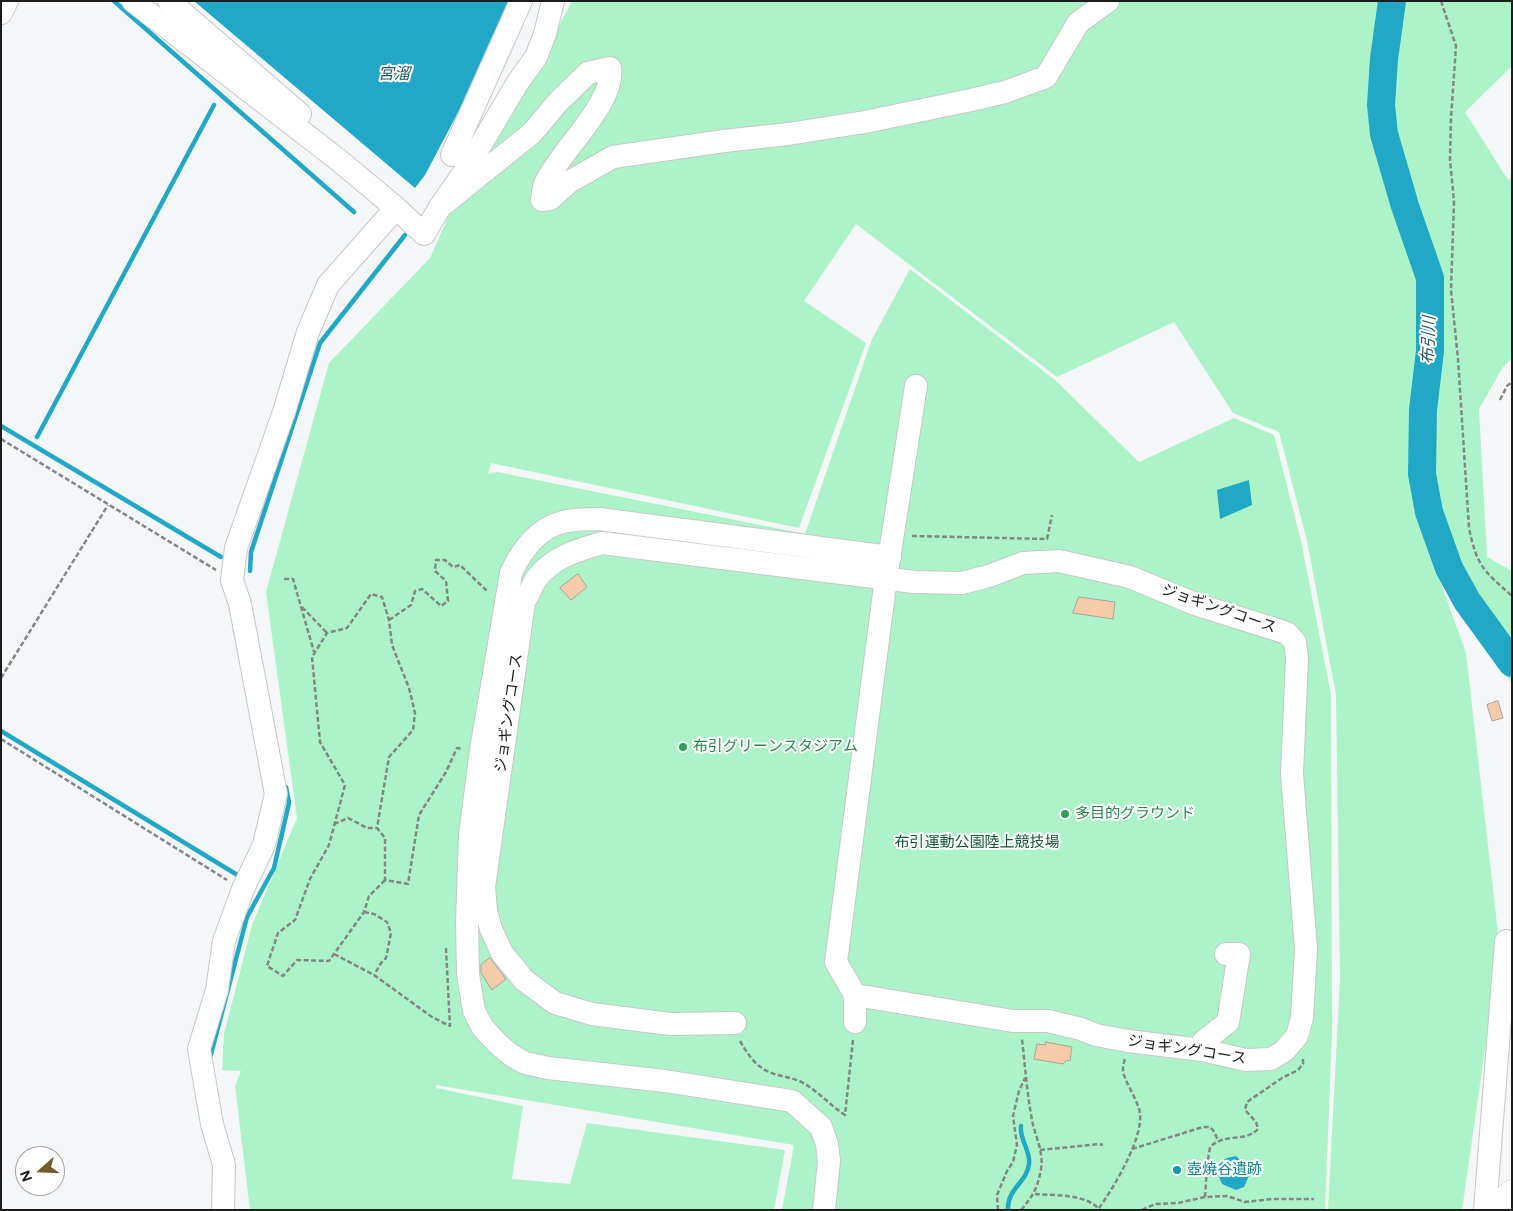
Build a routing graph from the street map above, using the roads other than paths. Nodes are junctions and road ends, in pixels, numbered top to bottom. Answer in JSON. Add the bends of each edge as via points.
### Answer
{"nodes":[{"id":1,"x":7,"y":1,"type":"edge"},
{"id":2,"x":133,"y":1,"type":"edge"},
{"id":3,"x":169,"y":1,"type":"edge"},
{"id":4,"x":521,"y":1,"type":"edge"},
{"id":5,"x":552,"y":1,"type":"edge"},
{"id":6,"x":1108,"y":1,"type":"edge"},
{"id":7,"x":1,"y":13,"type":"edge"},
{"id":8,"x":452,"y":155,"type":"dead end"},
{"id":9,"x":440,"y":207,"type":"junction"},
{"id":10,"x":405,"y":209,"type":"junction"},
{"id":11,"x":916,"y":386,"type":"dead end"},
{"id":12,"x":890,"y":557,"type":"junction"},
{"id":13,"x":1506,"y":941,"type":"dead end"},
{"id":14,"x":1226,"y":954,"type":"dead end"},
{"id":15,"x":854,"y":995,"type":"junction"},
{"id":16,"x":855,"y":1022,"type":"road end"},
{"id":17,"x":735,"y":1023,"type":"road end"},
{"id":18,"x":1202,"y":1050,"type":"junction"},
{"id":19,"x":1512,"y":1194,"type":"edge"},
{"id":20,"x":223,"y":1210,"type":"edge"},
{"id":21,"x":824,"y":1210,"type":"edge"},
{"id":22,"x":1485,"y":1210,"type":"edge"},
{"id":23,"x":1496,"y":1210,"type":"edge"}],
"edges":[{"from":1,"to":7,"type":"street"},
{"from":2,"to":10,"type":"street"},
{"from":3,"to":10,"type":"street"},
{"from":4,"to":8,"type":"street"},
{"from":5,"to":9,"type":"street","via":[[536,57]]},
{"from":6,"to":9,"type":"street","via":[[1078,23],[1046,77],[1005,92],[865,122],[613,157],[569,182],[550,199],[542,200],[545,185],[590,119],[611,77],[610,68],[588,73],[532,133]]},
{"from":9,"to":10,"type":"street","via":[[424,234]]},
{"from":10,"to":20,"type":"street","via":[[328,285],[308,332],[284,412],[236,548],[232,580],[240,604],[276,794],[264,845],[224,941],[217,990],[198,1049],[212,1124],[224,1165]]},
{"from":11,"to":12,"type":"street"},
{"from":12,"to":15,"type":"street","via":[[836,962]]},
{"from":12,"to":17,"type":"street","name":"ジョギングコース","via":[[602,543],[554,561],[538,578],[524,602],[484,887],[486,911],[502,953],[524,980],[555,1003],[573,1009],[670,1024]]},
{"from":12,"to":18,"type":"street","name":"ジョギングコース","via":[[914,582],[962,583],[1023,563],[1059,562],[1130,577],[1195,604],[1287,633],[1295,642],[1292,774],[1306,949],[1302,1018],[1297,1036],[1284,1051],[1271,1059],[1246,1060]]},
{"from":12,"to":21,"type":"street","via":[[599,519],[561,522],[539,534],[520,553],[510,573],[470,835],[467,922],[470,991],[474,1011],[483,1028],[497,1043],[525,1063],[548,1068],[664,1081],[792,1101],[821,1127],[827,1144],[829,1161]]},
{"from":13,"to":22,"type":"street"},
{"from":14,"to":18,"type":"street","via":[[1239,954],[1228,1022],[1202,1042]]},
{"from":15,"to":16,"type":"street"},
{"from":15,"to":18,"type":"street","name":"ジョギングコース","via":[[1013,1021],[1048,1021],[1096,1035]]},
{"from":19,"to":23,"type":"main road"}]}
